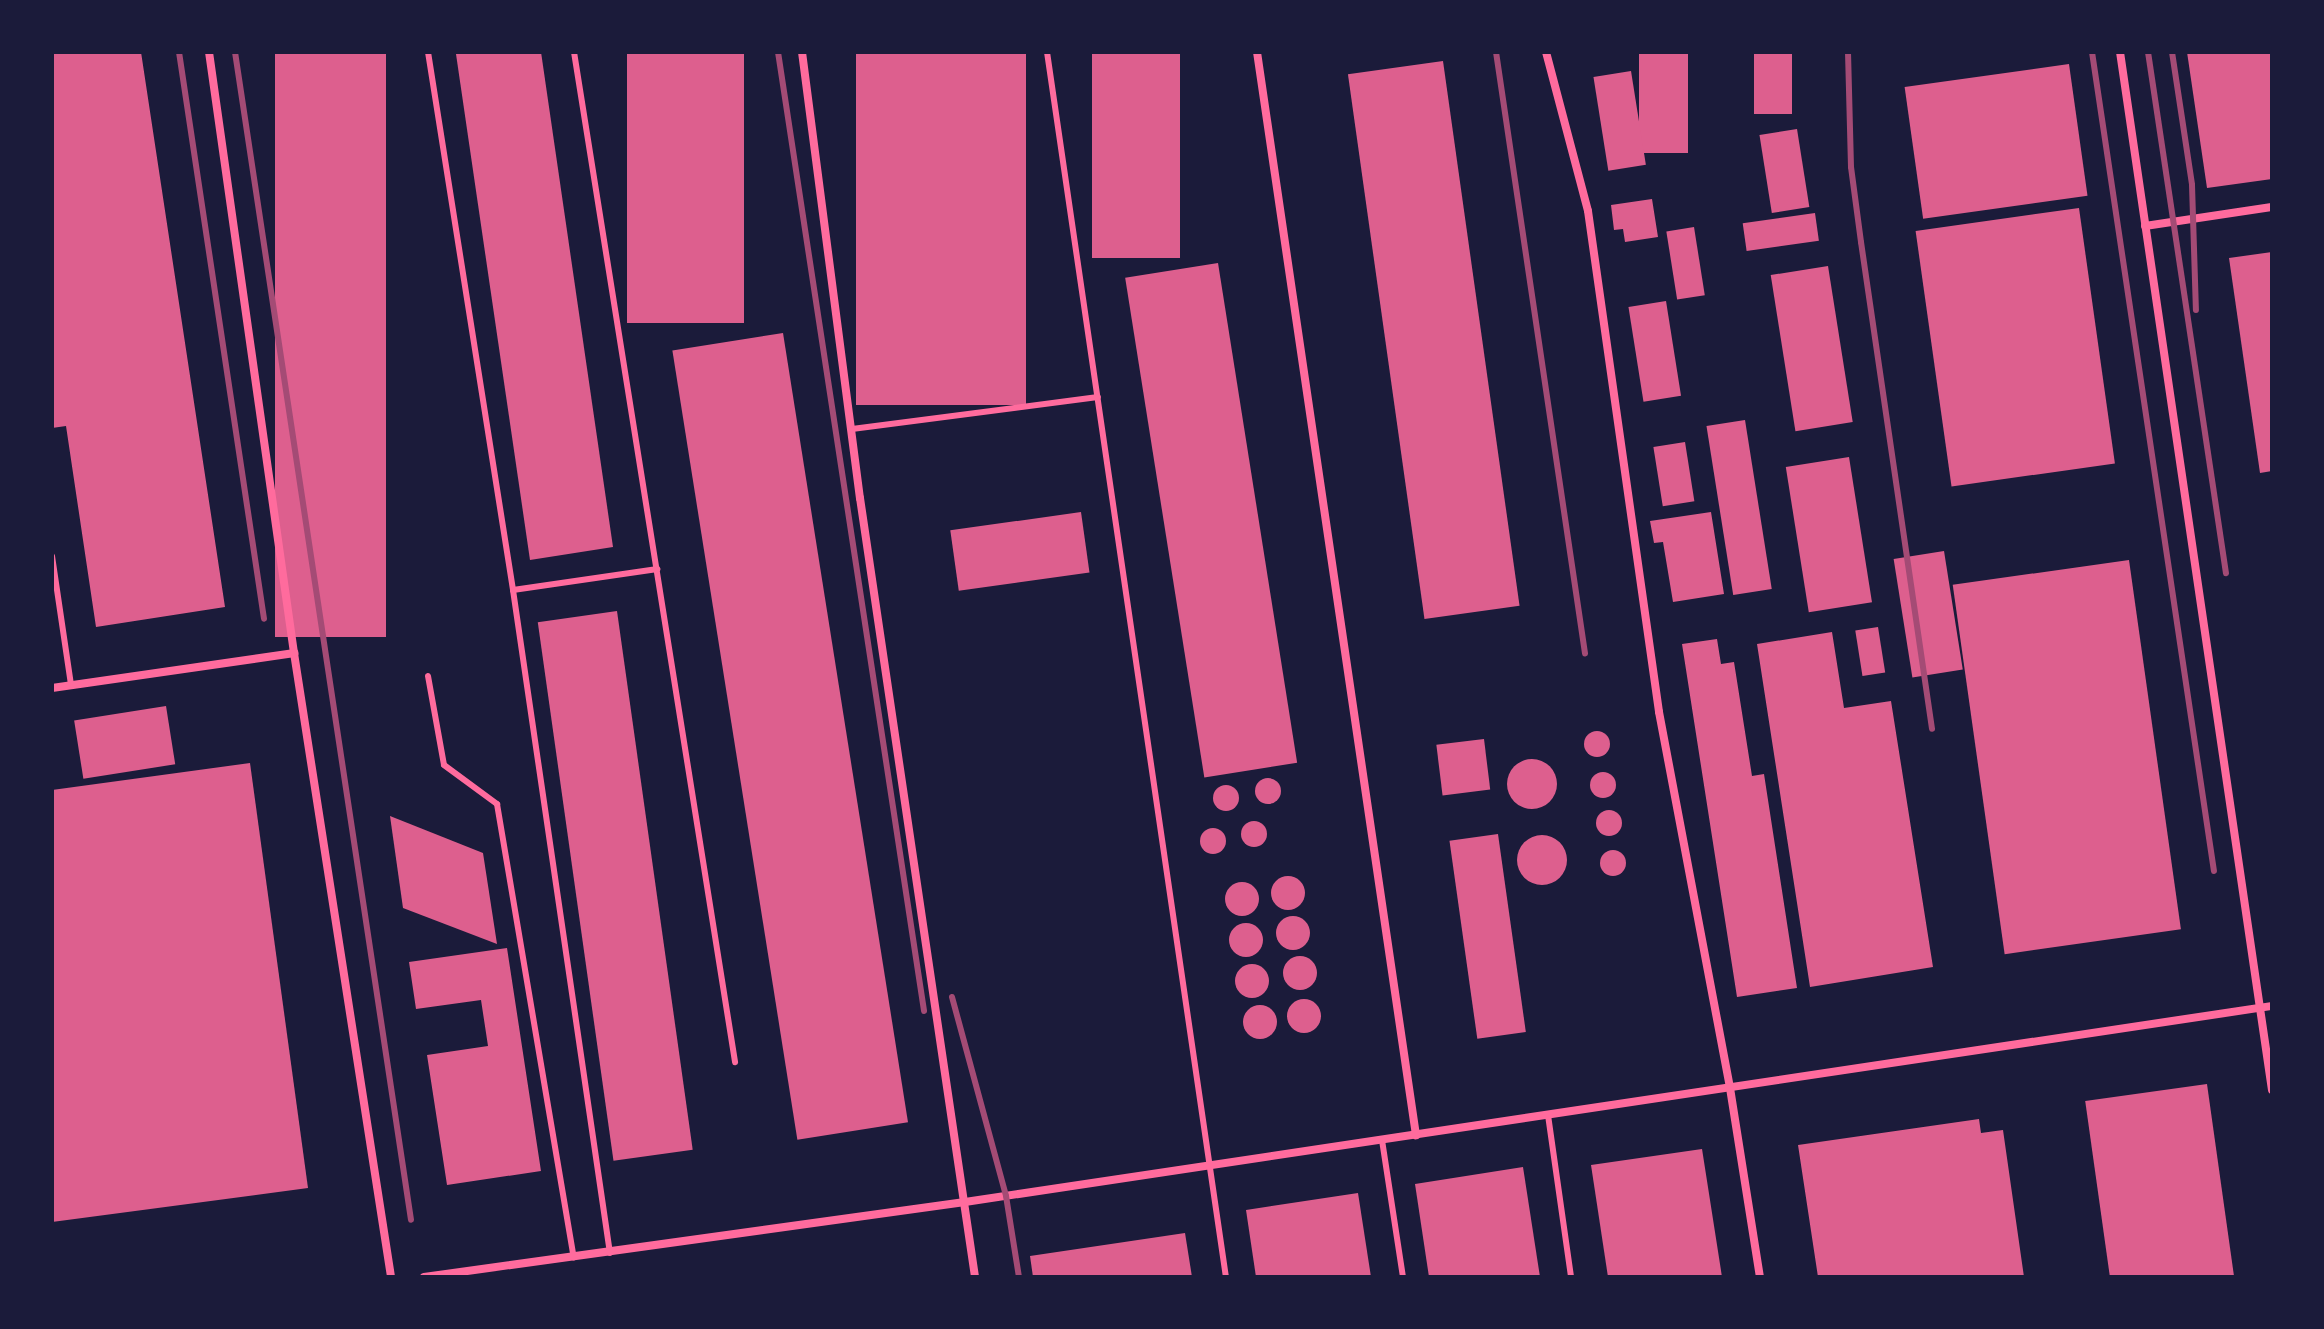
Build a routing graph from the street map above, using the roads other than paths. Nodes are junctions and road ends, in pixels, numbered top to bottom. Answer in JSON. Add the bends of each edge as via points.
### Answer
{"nodes":[{"id":1,"x":209,"y":52,"type":"edge"},
{"id":2,"x":428,"y":52,"type":"edge"},
{"id":3,"x":574,"y":52,"type":"edge"},
{"id":4,"x":802,"y":52,"type":"edge"},
{"id":5,"x":1047,"y":52,"type":"edge"},
{"id":6,"x":1257,"y":52,"type":"edge"},
{"id":7,"x":1546,"y":52,"type":"edge"},
{"id":8,"x":2120,"y":52,"type":"edge"},
{"id":9,"x":2272,"y":207,"type":"edge"},
{"id":10,"x":2145,"y":226,"type":"junction"},
{"id":11,"x":1098,"y":397,"type":"junction"},
{"id":12,"x":852,"y":429,"type":"junction"},
{"id":13,"x":52,"y":556,"type":"edge"},
{"id":14,"x":657,"y":569,"type":"junction"},
{"id":15,"x":513,"y":590,"type":"junction"},
{"id":16,"x":294,"y":653,"type":"junction"},
{"id":17,"x":428,"y":676,"type":"dead end"},
{"id":18,"x":71,"y":685,"type":"junction"},
{"id":19,"x":52,"y":688,"type":"edge"},
{"id":20,"x":2272,"y":1006,"type":"edge"},
{"id":21,"x":2260,"y":1008,"type":"junction"},
{"id":22,"x":735,"y":1062,"type":"dead end"},
{"id":23,"x":1730,"y":1088,"type":"junction"},
{"id":24,"x":2272,"y":1090,"type":"edge"},
{"id":25,"x":1548,"y":1115,"type":"junction"},
{"id":26,"x":1416,"y":1135,"type":"junction"},
{"id":27,"x":1382,"y":1140,"type":"junction"},
{"id":28,"x":1210,"y":1166,"type":"junction"},
{"id":29,"x":965,"y":1202,"type":"junction"},
{"id":30,"x":610,"y":1253,"type":"junction"},
{"id":31,"x":574,"y":1258,"type":"junction"},
{"id":32,"x":391,"y":1277,"type":"edge"},
{"id":33,"x":424,"y":1277,"type":"edge"},
{"id":34,"x":975,"y":1277,"type":"edge"},
{"id":35,"x":1226,"y":1277,"type":"edge"},
{"id":36,"x":1403,"y":1277,"type":"edge"},
{"id":37,"x":1571,"y":1277,"type":"edge"},
{"id":38,"x":1760,"y":1277,"type":"edge"}],
"edges":[{"from":1,"to":16,"type":"street"},
{"from":2,"to":15,"type":"lane"},
{"from":3,"to":14,"type":"lane"},
{"from":4,"to":12,"type":"street"},
{"from":5,"to":11,"type":"lane"},
{"from":6,"to":26,"type":"street"},
{"from":7,"to":23,"type":"street","via":[[1588,211],[1659,712]]},
{"from":8,"to":10,"type":"street"},
{"from":9,"to":10,"type":"street"},
{"from":10,"to":21,"type":"street"},
{"from":11,"to":12,"type":"lane"},
{"from":11,"to":28,"type":"lane"},
{"from":12,"to":29,"type":"street"},
{"from":13,"to":18,"type":"lane"},
{"from":14,"to":15,"type":"lane"},
{"from":14,"to":22,"type":"lane"},
{"from":15,"to":30,"type":"lane"},
{"from":16,"to":18,"type":"street"},
{"from":16,"to":32,"type":"street"},
{"from":17,"to":31,"type":"lane","via":[[444,765],[497,804]]},
{"from":18,"to":19,"type":"street"},
{"from":20,"to":21,"type":"street"},
{"from":21,"to":23,"type":"street"},
{"from":21,"to":24,"type":"street"},
{"from":23,"to":25,"type":"street"},
{"from":23,"to":38,"type":"street"},
{"from":25,"to":26,"type":"street"},
{"from":25,"to":37,"type":"lane"},
{"from":26,"to":27,"type":"street"},
{"from":27,"to":28,"type":"street"},
{"from":27,"to":36,"type":"lane"},
{"from":28,"to":29,"type":"street"},
{"from":28,"to":35,"type":"lane"},
{"from":29,"to":30,"type":"street"},
{"from":29,"to":34,"type":"street"},
{"from":30,"to":31,"type":"street"},
{"from":31,"to":33,"type":"street"}]}
